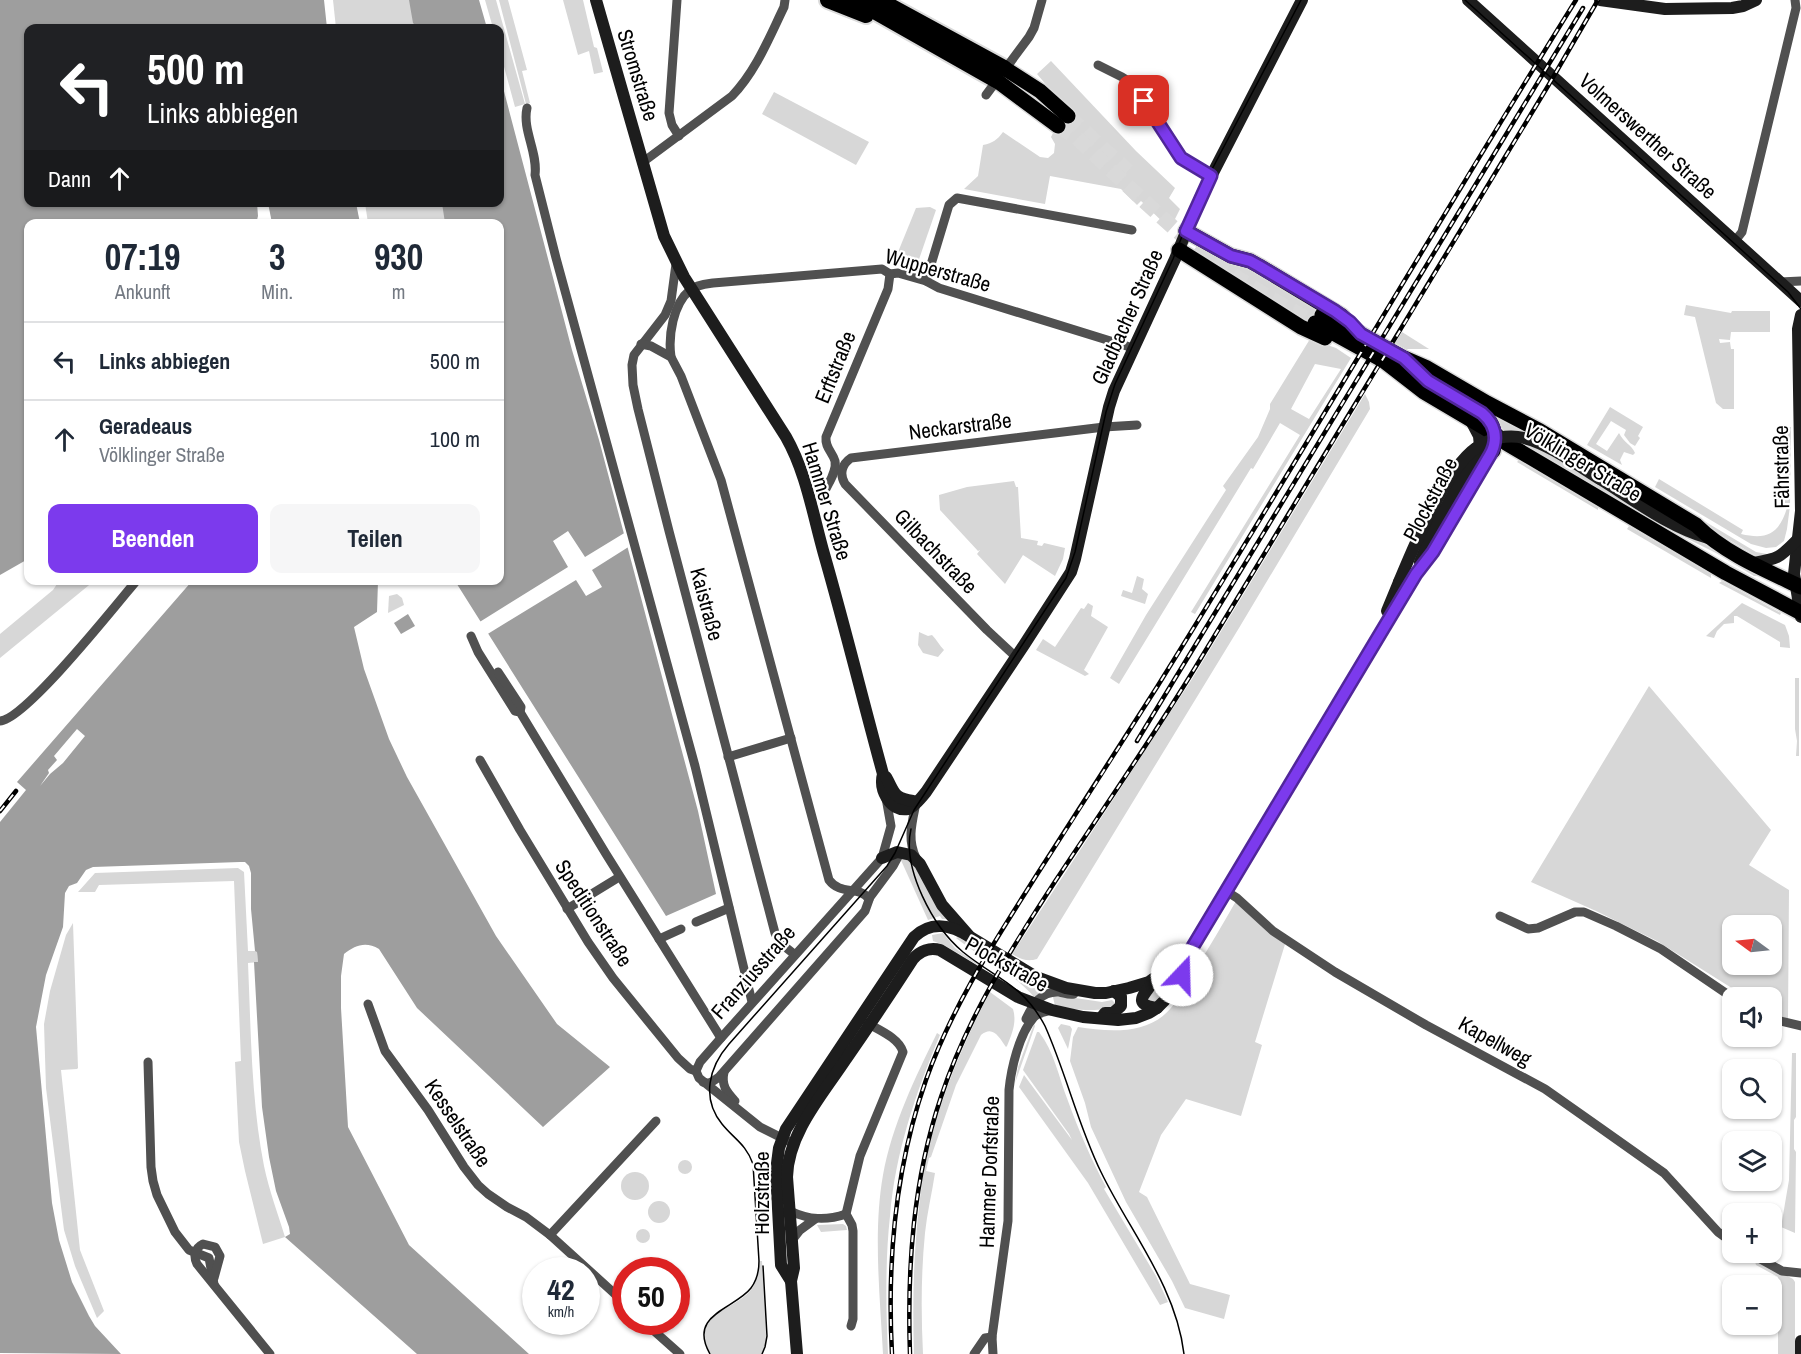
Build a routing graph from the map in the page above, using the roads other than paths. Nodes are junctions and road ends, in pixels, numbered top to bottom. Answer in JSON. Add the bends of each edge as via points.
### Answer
{"nodes":[{"id":1,"x":596,"y":0,"type":"edge"},
{"id":2,"x":677,"y":0,"type":"edge"},
{"id":3,"x":828,"y":0,"type":"edge"},
{"id":4,"x":855,"y":0,"type":"edge"},
{"id":5,"x":879,"y":0,"type":"edge"},
{"id":6,"x":897,"y":0,"type":"edge"},
{"id":7,"x":1042,"y":0,"type":"edge"},
{"id":8,"x":1302,"y":0,"type":"edge"},
{"id":9,"x":1468,"y":0,"type":"edge"},
{"id":10,"x":1600,"y":0,"type":"edge"},
{"id":11,"x":1756,"y":0,"type":"edge"},
{"id":12,"x":1795,"y":0,"type":"edge"},
{"id":13,"x":786,"y":1,"type":"edge"},
{"id":14,"x":924,"y":32,"type":"junction"},
{"id":15,"x":1098,"y":65,"type":"dead end"},
{"id":16,"x":1000,"y":74,"type":"junction"},
{"id":17,"x":986,"y":95,"type":"dead end"},
{"id":18,"x":527,"y":108,"type":"dead end"},
{"id":19,"x":1063,"y":121,"type":"tunnel mouth"},
{"id":20,"x":679,"y":135,"type":"junction"},
{"id":21,"x":643,"y":162,"type":"junction"},
{"id":22,"x":1211,"y":176,"type":"junction"},
{"id":23,"x":1132,"y":230,"type":"dead end"},
{"id":24,"x":1186,"y":231,"type":"junction"},
{"id":25,"x":1734,"y":241,"type":"junction"},
{"id":26,"x":1179,"y":250,"type":"junction"},
{"id":27,"x":676,"y":264,"type":"junction"},
{"id":28,"x":890,"y":274,"type":"junction"},
{"id":29,"x":926,"y":281,"type":"junction"},
{"id":30,"x":1801,"y":281,"type":"edge"},
{"id":31,"x":1780,"y":282,"type":"junction"},
{"id":32,"x":692,"y":288,"type":"junction"},
{"id":33,"x":1801,"y":301,"type":"edge"},
{"id":34,"x":1318,"y":318,"type":"tunnel mouth"},
{"id":35,"x":1800,"y":320,"type":"edge"},
{"id":36,"x":1358,"y":339,"type":"junction"},
{"id":37,"x":641,"y":344,"type":"junction"},
{"id":38,"x":1133,"y":348,"type":"junction"},
{"id":39,"x":671,"y":357,"type":"junction"},
{"id":40,"x":1404,"y":358,"type":"junction"},
{"id":41,"x":1137,"y":425,"type":"dead end"},
{"id":42,"x":1104,"y":427,"type":"junction"},
{"id":43,"x":1493,"y":443,"type":"junction"},
{"id":44,"x":845,"y":484,"type":"junction"},
{"id":45,"x":825,"y":490,"type":"junction"},
{"id":46,"x":808,"y":496,"type":"junction"},
{"id":47,"x":1709,"y":538,"type":"junction"},
{"id":48,"x":1799,"y":538,"type":"junction"},
{"id":49,"x":1758,"y":565,"type":"junction"},
{"id":50,"x":1746,"y":584,"type":"junction"},
{"id":51,"x":133,"y":585,"type":"edge"},
{"id":52,"x":1799,"y":589,"type":"edge"},
{"id":53,"x":1800,"y":614,"type":"edge"},
{"id":54,"x":1384,"y":628,"type":"junction"},
{"id":55,"x":1016,"y":657,"type":"junction"},
{"id":56,"x":520,"y":712,"type":"junction"},
{"id":57,"x":0,"y":721,"type":"edge"},
{"id":58,"x":791,"y":738,"type":"junction"},
{"id":59,"x":728,"y":757,"type":"junction"},
{"id":60,"x":480,"y":760,"type":"dead end"},
{"id":61,"x":883,"y":774,"type":"junction"},
{"id":62,"x":886,"y":798,"type":"junction"},
{"id":63,"x":916,"y":803,"type":"junction"},
{"id":64,"x":900,"y":853,"type":"junction"},
{"id":65,"x":882,"y":858,"type":"junction"},
{"id":66,"x":917,"y":861,"type":"junction"},
{"id":67,"x":616,"y":879,"type":"dead end"},
{"id":68,"x":852,"y":891,"type":"junction"},
{"id":69,"x":1226,"y":891,"type":"junction"},
{"id":70,"x":869,"y":899,"type":"junction"},
{"id":71,"x":729,"y":908,"type":"junction"},
{"id":72,"x":567,"y":909,"type":"junction"},
{"id":73,"x":1500,"y":916,"type":"dead end"},
{"id":74,"x":696,"y":922,"type":"dead end"},
{"id":75,"x":681,"y":929,"type":"dead end"},
{"id":76,"x":969,"y":937,"type":"junction"},
{"id":77,"x":659,"y":939,"type":"junction"},
{"id":78,"x":930,"y":949,"type":"joint"},
{"id":79,"x":794,"y":954,"type":"junction"},
{"id":80,"x":1186,"y":958,"type":"junction"},
{"id":81,"x":1155,"y":978,"type":"junction"},
{"id":82,"x":1114,"y":991,"type":"junction"},
{"id":83,"x":1722,"y":991,"type":"edge"},
{"id":84,"x":1083,"y":992,"type":"junction"},
{"id":85,"x":1018,"y":997,"type":"junction"},
{"id":86,"x":752,"y":1002,"type":"junction"},
{"id":87,"x":368,"y":1004,"type":"dead end"},
{"id":88,"x":1033,"y":1004,"type":"junction"},
{"id":89,"x":1157,"y":1008,"type":"junction"},
{"id":90,"x":1052,"y":1010,"type":"junction"},
{"id":91,"x":1026,"y":1019,"type":"junction"},
{"id":92,"x":1100,"y":1019,"type":"junction"},
{"id":93,"x":865,"y":1021,"type":"junction"},
{"id":94,"x":1782,"y":1021,"type":"edge"},
{"id":95,"x":1801,"y":1026,"type":"edge"},
{"id":96,"x":1026,"y":1029,"type":"junction"},
{"id":97,"x":721,"y":1038,"type":"junction"},
{"id":98,"x":148,"y":1062,"type":"dead end"},
{"id":99,"x":728,"y":1066,"type":"junction"},
{"id":100,"x":696,"y":1071,"type":"junction"},
{"id":101,"x":703,"y":1082,"type":"junction"},
{"id":102,"x":735,"y":1107,"type":"junction"},
{"id":103,"x":656,"y":1122,"type":"dead end"},
{"id":104,"x":782,"y":1138,"type":"junction"},
{"id":105,"x":794,"y":1143,"type":"junction"},
{"id":106,"x":790,"y":1211,"type":"junction"},
{"id":107,"x":846,"y":1214,"type":"junction"},
{"id":108,"x":814,"y":1220,"type":"junction"},
{"id":109,"x":550,"y":1235,"type":"junction"},
{"id":110,"x":1722,"y":1235,"type":"edge"},
{"id":111,"x":793,"y":1239,"type":"junction"},
{"id":112,"x":1769,"y":1263,"type":"edge"},
{"id":113,"x":1801,"y":1273,"type":"edge"},
{"id":114,"x":791,"y":1281,"type":"junction"},
{"id":115,"x":612,"y":1291,"type":"edge"},
{"id":116,"x":851,"y":1326,"type":"dead end"},
{"id":117,"x":659,"y":1335,"type":"edge"},
{"id":118,"x":992,"y":1337,"type":"junction"},
{"id":119,"x":1801,"y":1341,"type":"edge"},
{"id":120,"x":270,"y":1354,"type":"edge"},
{"id":121,"x":680,"y":1354,"type":"edge"},
{"id":122,"x":797,"y":1354,"type":"edge"},
{"id":123,"x":974,"y":1354,"type":"edge"},
{"id":124,"x":993,"y":1354,"type":"edge"},
{"id":125,"x":1801,"y":1354,"type":"edge"}],
"edges":[{"from":1,"to":21,"type":"street","name":"Stromstraße"},
{"from":2,"to":20,"type":"street","via":[[669,113]]},
{"from":3,"to":14,"type":"highway","via":[[904,35]]},
{"from":4,"to":14,"type":"highway"},
{"from":5,"to":14,"type":"highway"},
{"from":6,"to":14,"type":"highway","via":[[926,17]]},
{"from":7,"to":16,"type":"street","via":[[1029,37]]},
{"from":8,"to":22,"type":"street","name":"Gladbacher Straße"},
{"from":9,"to":25,"type":"street","name":"Volmerswerther Straße"},
{"from":10,"to":11,"type":"street","via":[[1665,9],[1732,8]]},
{"from":12,"to":25,"type":"street","via":[[1742,232]]},
{"from":13,"to":20,"type":"street","via":[[742,86]]},
{"from":14,"to":16,"type":"highway"},
{"from":15,"to":22,"type":"street","via":[[1133,84],[1181,158]]},
{"from":16,"to":17,"type":"street"},
{"from":16,"to":19,"type":"main road","via":[[1040,92]]},
{"from":18,"to":71,"type":"street","via":[[525,117],[535,175],[695,766]]},
{"from":20,"to":21,"type":"street"},
{"from":21,"to":27,"type":"street","name":"Hammer Straße"},
{"from":22,"to":24,"type":"street","name":"Gladbacher Straße"},
{"from":23,"to":29,"type":"street","via":[[954,199]]},
{"from":24,"to":26,"type":"street","name":"Gladbacher Straße"},
{"from":24,"to":36,"type":"main road","via":[[1231,256],[1250,261],[1335,311],[1350,322]]},
{"from":25,"to":31,"type":"street","name":"Volmerswerther Straße"},
{"from":26,"to":36,"type":"main road","via":[[1323,338]]},
{"from":26,"to":38,"type":"street","name":"Gladbacher Straße"},
{"from":27,"to":32,"type":"street","name":"Hammer Straße"},
{"from":27,"to":37,"type":"street","name":"Kaistraße","via":[[665,315]]},
{"from":28,"to":29,"type":"street","name":"Wupperstraße"},
{"from":28,"to":32,"type":"street","name":"Wupperstraße","via":[[879,269]]},
{"from":28,"to":45,"type":"street","name":"Erftstraße","via":[[888,288],[826,437],[835,465]]},
{"from":29,"to":38,"type":"street","name":"Wupperstraße"},
{"from":30,"to":31,"type":"street"},
{"from":31,"to":33,"type":"street","name":"Volmerswerther Straße"},
{"from":32,"to":39,"type":"street","via":[[682,299],[671,326]]},
{"from":32,"to":46,"type":"street","name":"Hammer Straße","via":[[786,437]]},
{"from":34,"to":36,"type":"main road","name":"Völklinger Straße"},
{"from":35,"to":48,"type":"street","name":"Fährstraße"},
{"from":36,"to":40,"type":"main road","name":"Völklinger Straße"},
{"from":36,"to":43,"type":"main road","name":"Völklinger Straße","via":[[1424,392],[1470,419]]},
{"from":37,"to":39,"type":"street"},
{"from":37,"to":59,"type":"street","name":"Kaistraße","via":[[632,365],[638,409]]},
{"from":38,"to":42,"type":"street","name":"Gladbacher Straße","via":[[1114,391]]},
{"from":39,"to":58,"type":"street","via":[[721,480]]},
{"from":40,"to":43,"type":"main road","via":[[1428,381],[1489,419]]},
{"from":40,"to":47,"type":"main road","name":"Völklinger Straße","via":[[1540,431],[1696,525]]},
{"from":41,"to":42,"type":"street"},
{"from":42,"to":44,"type":"street","name":"Neckarstraße","via":[[850,458],[842,469]]},
{"from":42,"to":55,"type":"street","name":"Gladbacher Straße","via":[[1071,572]]},
{"from":43,"to":50,"type":"main road","name":"Völklinger Straße"},
{"from":43,"to":54,"type":"street","name":"Plockstraße","via":[[1433,552]]},
{"from":44,"to":45,"type":"street"},
{"from":44,"to":55,"type":"street","name":"Gilbachstraße"},
{"from":45,"to":46,"type":"street"},
{"from":46,"to":61,"type":"street","name":"Hammer Straße"},
{"from":47,"to":49,"type":"main road","name":"Völklinger Straße"},
{"from":47,"to":54,"type":"street","bridge":true,"via":[[1672,522],[1534,441],[1503,437],[1483,443],[1467,455],[1448,482],[1399,582]]},
{"from":48,"to":49,"type":"street","via":[[1777,559]]},
{"from":48,"to":52,"type":"street","name":"Fährstraße"},
{"from":49,"to":50,"type":"main road","via":[[1766,574],[1764,580]]},
{"from":49,"to":52,"type":"main road","name":"Völklinger Straße"},
{"from":50,"to":53,"type":"main road","name":"Völklinger Straße"},
{"from":51,"to":57,"type":"street","via":[[38,694],[14,716]]},
{"from":52,"to":53,"type":"street","name":"Fährstraße"},
{"from":54,"to":69,"type":"street","name":"Plockstraße"},
{"from":55,"to":63,"type":"street","name":"Gladbacher Straße"},
{"from":56,"to":56,"type":"street","via":[[515,711],[471,636],[488,656]]},
{"from":56,"to":77,"type":"street"},
{"from":58,"to":59,"type":"street"},
{"from":58,"to":68,"type":"street","via":[[829,880],[836,888]]},
{"from":59,"to":79,"type":"street","name":"Kaistraße","via":[[775,933],[779,942]]},
{"from":60,"to":72,"type":"street","name":"Speditionstraße"},
{"from":61,"to":62,"type":"street","name":"Hammer Straße"},
{"from":61,"to":63,"type":"street","name":"Hammer Straße","via":[[897,796]]},
{"from":62,"to":63,"type":"street","via":[[904,808]]},
{"from":62,"to":65,"type":"street","name":"Franziusstraße","via":[[891,826]]},
{"from":63,"to":66,"type":"street","via":[[910,834]]},
{"from":64,"to":65,"type":"street"},
{"from":64,"to":66,"type":"street"},
{"from":64,"to":70,"type":"street","name":"Franziusstraße"},
{"from":65,"to":68,"type":"street","name":"Franziusstraße"},
{"from":66,"to":76,"type":"street","name":"Plockstraße","via":[[942,905]]},
{"from":67,"to":72,"type":"street"},
{"from":68,"to":70,"type":"street"},
{"from":68,"to":79,"type":"street","name":"Franziusstraße"},
{"from":69,"to":80,"type":"street","name":"Plockstraße"},
{"from":69,"to":110,"type":"street","name":"Kapellweg","via":[[1273,931],[1335,972],[1554,1095],[1664,1173]]},
{"from":70,"to":99,"type":"street","name":"Franziusstraße","via":[[865,911]]},
{"from":71,"to":74,"type":"street"},
{"from":71,"to":86,"type":"street"},
{"from":72,"to":100,"type":"street","name":"Speditionstraße","via":[[613,978],[678,1058]]},
{"from":73,"to":83,"type":"street","via":[[1528,929],[1584,912],[1661,949]]},
{"from":75,"to":77,"type":"street"},
{"from":76,"to":84,"type":"street","name":"Plockstraße","via":[[1036,977]]},
{"from":76,"to":93,"type":"street","name":"Holzstraße","via":[[945,926],[918,933]]},
{"from":77,"to":97,"type":"street"},
{"from":78,"to":85,"type":"street","name":"Plockstraße","via":[[944,951]]},
{"from":78,"to":93,"type":"street","name":"Holzstraße","via":[[916,956]]},
{"from":79,"to":86,"type":"street","name":"Franziusstraße"},
{"from":80,"to":81,"type":"street","name":"Plockstraße"},
{"from":80,"to":89,"type":"street","name":"Plockstraße","via":[[1182,975]]},
{"from":81,"to":82,"type":"street","name":"Plockstraße"},
{"from":81,"to":89,"type":"street","via":[[1142,998],[1146,1006]]},
{"from":82,"to":84,"type":"street","name":"Plockstraße"},
{"from":82,"to":92,"type":"street","via":[[1121,997],[1121,1006]]},
{"from":84,"to":88,"type":"street","via":[[1048,994]]},
{"from":85,"to":88,"type":"street","name":"Plockstraße"},
{"from":85,"to":91,"type":"street","name":"Hammer Dorfstraße","via":[[1026,1008]]},
{"from":86,"to":97,"type":"street","name":"Franziusstraße"},
{"from":87,"to":109,"type":"street","name":"Kesselstraße","via":[[385,1051],[478,1185]]},
{"from":88,"to":90,"type":"street","name":"Plockstraße"},
{"from":88,"to":91,"type":"street","name":"Hammer Dorfstraße"},
{"from":89,"to":92,"type":"street","name":"Plockstraße","via":[[1136,1018]]},
{"from":90,"to":92,"type":"street","name":"Plockstraße"},
{"from":90,"to":96,"type":"street","via":[[1036,1016]]},
{"from":91,"to":96,"type":"street","name":"Hammer Dorfstraße"},
{"from":93,"to":104,"type":"street","name":"Holzstraße"},
{"from":93,"to":105,"type":"street","name":"Holzstraße"},
{"from":93,"to":107,"type":"street","via":[[900,1044],[902,1056],[860,1156]]},
{"from":94,"to":95,"type":"street"},
{"from":96,"to":118,"type":"street","name":"Hammer Dorfstraße","via":[[1009,1090],[1008,1221]]},
{"from":97,"to":100,"type":"street","name":"Franziusstraße"},
{"from":98,"to":120,"type":"street","via":[[153,1181],[160,1203],[189,1250],[209,1258],[214,1284]]},
{"from":99,"to":101,"type":"street","name":"Franziusstraße","via":[[712,1083]]},
{"from":99,"to":102,"type":"street","via":[[723,1085]]},
{"from":100,"to":101,"type":"street"},
{"from":101,"to":102,"type":"street"},
{"from":102,"to":104,"type":"street"},
{"from":103,"to":109,"type":"street"},
{"from":104,"to":105,"type":"street"},
{"from":104,"to":114,"type":"street","name":"Holzstraße","via":[[776,1171],[780,1255]]},
{"from":105,"to":106,"type":"street","name":"Holzstraße","via":[[787,1170]]},
{"from":106,"to":108,"type":"street","name":"Holzstraße"},
{"from":106,"to":111,"type":"street","name":"Holzstraße"},
{"from":107,"to":108,"type":"street"},
{"from":107,"to":116,"type":"street","via":[[853,1238]]},
{"from":108,"to":111,"type":"street","name":"Holzstraße"},
{"from":109,"to":115,"type":"street","name":"Kesselstraße"},
{"from":111,"to":114,"type":"street","name":"Holzstraße"},
{"from":112,"to":113,"type":"street"},
{"from":114,"to":122,"type":"street","name":"Holzstraße"},
{"from":117,"to":121,"type":"street"},
{"from":118,"to":123,"type":"street","via":[[986,1338]]},
{"from":118,"to":124,"type":"street","name":"Hammer Dorfstraße"},
{"from":119,"to":125,"type":"street"}]}
